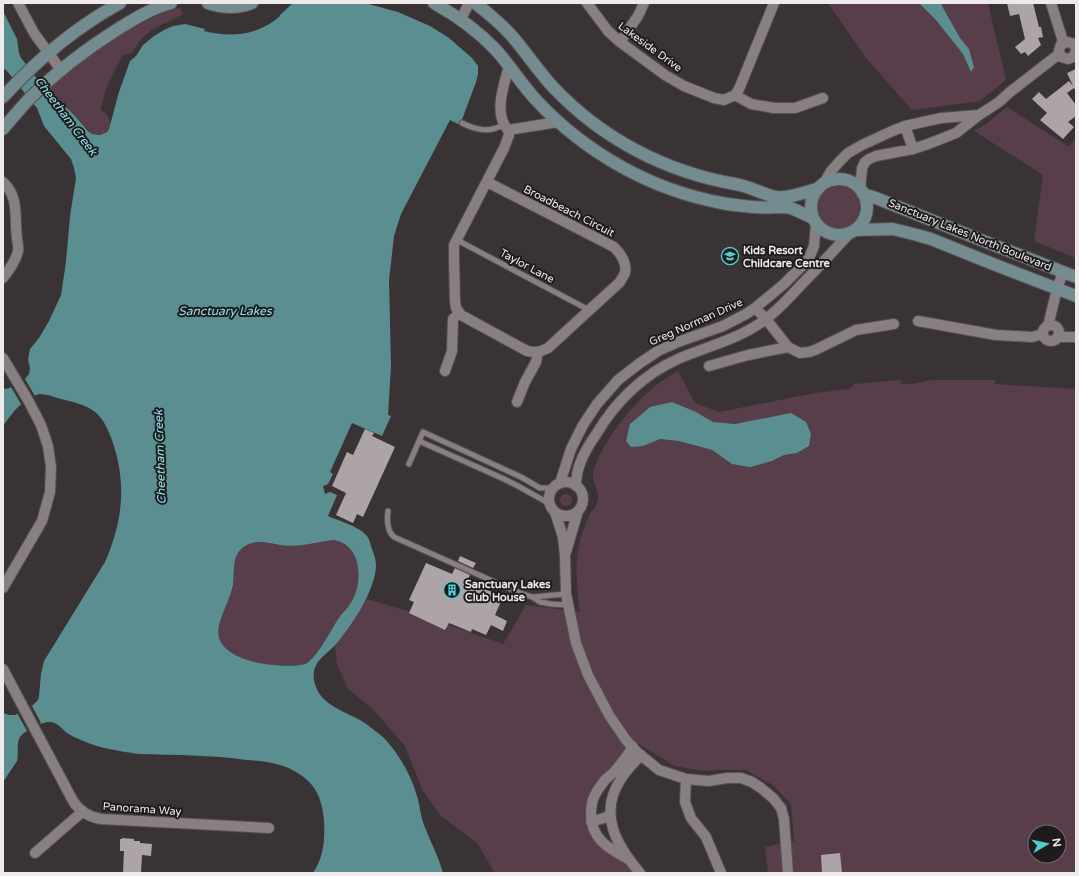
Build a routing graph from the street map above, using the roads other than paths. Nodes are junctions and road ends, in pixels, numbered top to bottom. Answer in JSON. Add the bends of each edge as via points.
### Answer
{"nodes":[{"id":1,"x":18,"y":3,"type":"edge"},
{"id":2,"x":120,"y":3,"type":"edge"},
{"id":3,"x":171,"y":3,"type":"edge"},
{"id":4,"x":208,"y":3,"type":"edge"},
{"id":5,"x":252,"y":3,"type":"edge"},
{"id":6,"x":434,"y":3,"type":"edge"},
{"id":7,"x":469,"y":3,"type":"edge"},
{"id":8,"x":475,"y":3,"type":"edge"},
{"id":9,"x":587,"y":3,"type":"edge"},
{"id":10,"x":644,"y":3,"type":"edge"},
{"id":11,"x":774,"y":3,"type":"edge"},
{"id":12,"x":1051,"y":3,"type":"edge"},
{"id":13,"x":461,"y":19,"type":"junction"},
{"id":14,"x":512,"y":36,"type":"junction"},
{"id":15,"x":620,"y":42,"type":"junction"},
{"id":16,"x":1064,"y":42,"type":"junction"},
{"id":17,"x":495,"y":49,"type":"junction"},
{"id":18,"x":1076,"y":49,"type":"edge"},
{"id":19,"x":48,"y":53,"type":"junction"},
{"id":20,"x":1060,"y":54,"type":"junction"},
{"id":21,"x":509,"y":66,"type":"junction"},
{"id":22,"x":61,"y":70,"type":"junction"},
{"id":23,"x":735,"y":95,"type":"junction"},
{"id":24,"x":3,"y":97,"type":"edge"},
{"id":25,"x":823,"y":98,"type":"dead end"},
{"id":26,"x":570,"y":104,"type":"junction"},
{"id":27,"x":980,"y":115,"type":"junction"},
{"id":28,"x":558,"y":122,"type":"junction"},
{"id":29,"x":462,"y":123,"type":"dead end"},
{"id":30,"x":905,"y":126,"type":"junction"},
{"id":31,"x":506,"y":127,"type":"junction"},
{"id":32,"x":3,"y":130,"type":"edge"},
{"id":33,"x":913,"y":149,"type":"junction"},
{"id":34,"x":3,"y":182,"type":"edge"},
{"id":35,"x":487,"y":182,"type":"junction"},
{"id":36,"x":821,"y":186,"type":"junction"},
{"id":37,"x":862,"y":192,"type":"junction"},
{"id":38,"x":814,"y":221,"type":"junction"},
{"id":39,"x":853,"y":231,"type":"junction"},
{"id":40,"x":457,"y":240,"type":"junction"},
{"id":41,"x":1063,"y":272,"type":"junction"},
{"id":42,"x":1076,"y":277,"type":"edge"},
{"id":43,"x":3,"y":278,"type":"edge"},
{"id":44,"x":1058,"y":289,"type":"junction"},
{"id":45,"x":1076,"y":296,"type":"edge"},
{"id":46,"x":755,"y":308,"type":"junction"},
{"id":47,"x":589,"y":310,"type":"junction"},
{"id":48,"x":459,"y":313,"type":"junction"},
{"id":49,"x":766,"y":319,"type":"junction"},
{"id":50,"x":918,"y":321,"type":"dead end"},
{"id":51,"x":894,"y":324,"type":"dead end"},
{"id":52,"x":1052,"y":331,"type":"junction"},
{"id":53,"x":1075,"y":337,"type":"edge"},
{"id":54,"x":788,"y":347,"type":"junction"},
{"id":55,"x":538,"y":352,"type":"junction"},
{"id":56,"x":3,"y":358,"type":"edge"},
{"id":57,"x":640,"y":363,"type":"junction"},
{"id":58,"x":709,"y":366,"type":"dead end"},
{"id":59,"x":445,"y":371,"type":"dead end"},
{"id":60,"x":648,"y":376,"type":"junction"},
{"id":61,"x":517,"y":402,"type":"dead end"},
{"id":62,"x":419,"y":441,"type":"junction"},
{"id":63,"x":409,"y":464,"type":"dead end"},
{"id":64,"x":556,"y":486,"type":"junction"},
{"id":65,"x":576,"y":486,"type":"junction"},
{"id":66,"x":552,"y":508,"type":"junction"},
{"id":67,"x":388,"y":511,"type":"dead end"},
{"id":68,"x":578,"y":511,"type":"junction"},
{"id":69,"x":565,"y":556,"type":"junction"},
{"id":70,"x":3,"y":588,"type":"edge"},
{"id":71,"x":566,"y":594,"type":"junction"},
{"id":72,"x":532,"y":597,"type":"junction"},
{"id":73,"x":568,"y":605,"type":"junction"},
{"id":74,"x":3,"y":669,"type":"edge"},
{"id":75,"x":637,"y":752,"type":"junction"},
{"id":76,"x":686,"y":779,"type":"junction"},
{"id":77,"x":82,"y":812,"type":"junction"},
{"id":78,"x":610,"y":816,"type":"junction"},
{"id":79,"x":591,"y":822,"type":"junction"},
{"id":80,"x":269,"y":828,"type":"dead end"},
{"id":81,"x":34,"y":853,"type":"dead end"},
{"id":82,"x":628,"y":859,"type":"junction"},
{"id":83,"x":640,"y":873,"type":"edge"},
{"id":84,"x":721,"y":873,"type":"edge"},
{"id":85,"x":788,"y":873,"type":"edge"}],
"edges":[{"from":1,"to":19,"type":"street"},
{"from":2,"to":19,"type":"street"},
{"from":3,"to":22,"type":"street","via":[[129,22]]},
{"from":4,"to":5,"type":"street","via":[[234,8]]},
{"from":6,"to":13,"type":"street"},
{"from":7,"to":13,"type":"street"},
{"from":8,"to":14,"type":"street"},
{"from":9,"to":15,"type":"street","name":"Lakeside Drive","via":[[608,31]]},
{"from":10,"to":15,"type":"street"},
{"from":11,"to":23,"type":"street"},
{"from":12,"to":16,"type":"street"},
{"from":13,"to":17,"type":"street"},
{"from":14,"to":17,"type":"street"},
{"from":14,"to":26,"type":"street","via":[[546,79]]},
{"from":15,"to":23,"type":"street","name":"Lakeside Drive","via":[[684,86],[724,100]]},
{"from":16,"to":18,"type":"street","via":[[1071,42]]},
{"from":16,"to":20,"type":"street","via":[[1059,47]]},
{"from":17,"to":21,"type":"street"},
{"from":18,"to":20,"type":"street","via":[[1074,57],[1068,59],[1061,57]]},
{"from":19,"to":22,"type":"street"},
{"from":19,"to":24,"type":"street"},
{"from":20,"to":27,"type":"street"},
{"from":21,"to":28,"type":"street","via":[[536,100]]},
{"from":21,"to":31,"type":"street","via":[[501,100],[501,119]]},
{"from":22,"to":32,"type":"street","via":[[28,100]]},
{"from":23,"to":25,"type":"street","via":[[751,104],[774,108],[794,108]]},
{"from":26,"to":28,"type":"street"},
{"from":26,"to":36,"type":"street","via":[[625,144],[674,168],[740,184],[776,197],[788,197]]},
{"from":27,"to":30,"type":"street","via":[[941,118]]},
{"from":27,"to":33,"type":"street","via":[[956,133]]},
{"from":28,"to":31,"type":"street"},
{"from":28,"to":38,"type":"street","via":[[607,159],[667,188],[722,203],[791,208]]},
{"from":29,"to":31,"type":"lane","via":[[478,130]]},
{"from":30,"to":33,"type":"street"},
{"from":30,"to":36,"type":"street","via":[[855,148],[831,171]]},
{"from":31,"to":35,"type":"street","via":[[509,135]]},
{"from":33,"to":37,"type":"street","via":[[868,159],[862,168]]},
{"from":34,"to":43,"type":"street","via":[[14,200],[19,249]]},
{"from":35,"to":40,"type":"street"},
{"from":35,"to":47,"type":"street","name":"Broadbeach Circuit","via":[[614,247],[620,253],[625,273],[620,282]]},
{"from":36,"to":37,"type":"street","via":[[840,179],[855,184]]},
{"from":36,"to":38,"type":"street","via":[[811,203]]},
{"from":37,"to":39,"type":"street","via":[[866,202],[866,214],[861,224]]},
{"from":37,"to":41,"type":"street","name":"Sanctuary Lakes North Boulevard"},
{"from":38,"to":39,"type":"street","via":[[823,231],[832,235]]},
{"from":38,"to":46,"type":"street","name":"Greg Norman Drive","via":[[814,246],[809,258],[784,284]]},
{"from":39,"to":44,"type":"street","name":"Sanctuary Lakes North Boulevard","via":[[902,230]]},
{"from":39,"to":49,"type":"street","name":"Greg Norman Drive"},
{"from":40,"to":47,"type":"lane","name":"Taylor Lane"},
{"from":40,"to":48,"type":"street","via":[[454,245],[454,266],[455,301]]},
{"from":41,"to":42,"type":"street","name":"Sanctuary Lakes North Boulevard"},
{"from":41,"to":44,"type":"street"},
{"from":44,"to":45,"type":"street","name":"Sanctuary Lakes North Boulevard"},
{"from":44,"to":52,"type":"street","via":[[1052,312]]},
{"from":46,"to":49,"type":"street"},
{"from":46,"to":57,"type":"street","name":"Greg Norman Drive","via":[[723,326],[666,347]]},
{"from":47,"to":55,"type":"street","name":"Broadbeach Circuit","via":[[548,348]]},
{"from":48,"to":55,"type":"street","via":[[527,351]]},
{"from":48,"to":59,"type":"street","via":[[453,319],[452,351]]},
{"from":49,"to":54,"type":"street"},
{"from":49,"to":60,"type":"street","name":"Greg Norman Drive","via":[[741,335],[679,358]]},
{"from":50,"to":52,"type":"street","via":[[996,334],[1032,337]]},
{"from":51,"to":54,"type":"street","via":[[856,330],[809,352],[800,353]]},
{"from":52,"to":53,"type":"street"},
{"from":54,"to":58,"type":"street"},
{"from":55,"to":61,"type":"street","via":[[536,362]]},
{"from":56,"to":70,"type":"street","via":[[42,425],[51,467],[50,492],[42,521]]},
{"from":57,"to":60,"type":"street"},
{"from":57,"to":64,"type":"street","name":"Greg Norman Drive","via":[[618,380],[597,404],[571,449]]},
{"from":60,"to":65,"type":"street","name":"Greg Norman Drive","via":[[612,409],[604,421],[580,463]]},
{"from":62,"to":63,"type":"lane"},
{"from":62,"to":64,"type":"lane","via":[[423,432],[522,477],[540,488]]},
{"from":62,"to":66,"type":"lane","via":[[518,486]]},
{"from":64,"to":65,"type":"street","via":[[565,482]]},
{"from":64,"to":66,"type":"street","name":"Greg Norman Drive","via":[[550,493]]},
{"from":65,"to":68,"type":"street","name":"Greg Norman Drive","via":[[583,501]]},
{"from":66,"to":68,"type":"street","via":[[564,516]]},
{"from":66,"to":69,"type":"street","name":"Greg Norman Drive","via":[[563,537]]},
{"from":67,"to":72,"type":"lane","via":[[387,522],[394,537]]},
{"from":68,"to":69,"type":"street","name":"Greg Norman Drive"},
{"from":69,"to":71,"type":"street","name":"Greg Norman Drive"},
{"from":71,"to":72,"type":"lane"},
{"from":71,"to":73,"type":"street","name":"Greg Norman Drive"},
{"from":72,"to":73,"type":"lane","via":[[540,602]]},
{"from":73,"to":75,"type":"street","name":"Greg Norman Drive","via":[[576,643],[588,676],[609,715]]},
{"from":74,"to":77,"type":"street","via":[[72,801]]},
{"from":75,"to":76,"type":"street","name":"Greg Norman Drive","via":[[659,770]]},
{"from":75,"to":78,"type":"street","via":[[617,786],[611,801]]},
{"from":75,"to":79,"type":"street","via":[[605,780],[595,794],[591,807]]},
{"from":76,"to":84,"type":"street","via":[[685,802],[691,818],[706,837]]},
{"from":76,"to":85,"type":"street","name":"Greg Norman Drive","via":[[709,781],[741,778],[752,782],[773,798],[781,808],[784,819]]},
{"from":77,"to":80,"type":"street","name":"Panorama Way","via":[[101,819]]},
{"from":77,"to":81,"type":"street"},
{"from":78,"to":79,"type":"street"},
{"from":78,"to":82,"type":"street","via":[[619,843]]},
{"from":79,"to":82,"type":"street","via":[[599,840]]},
{"from":82,"to":83,"type":"street"}]}
